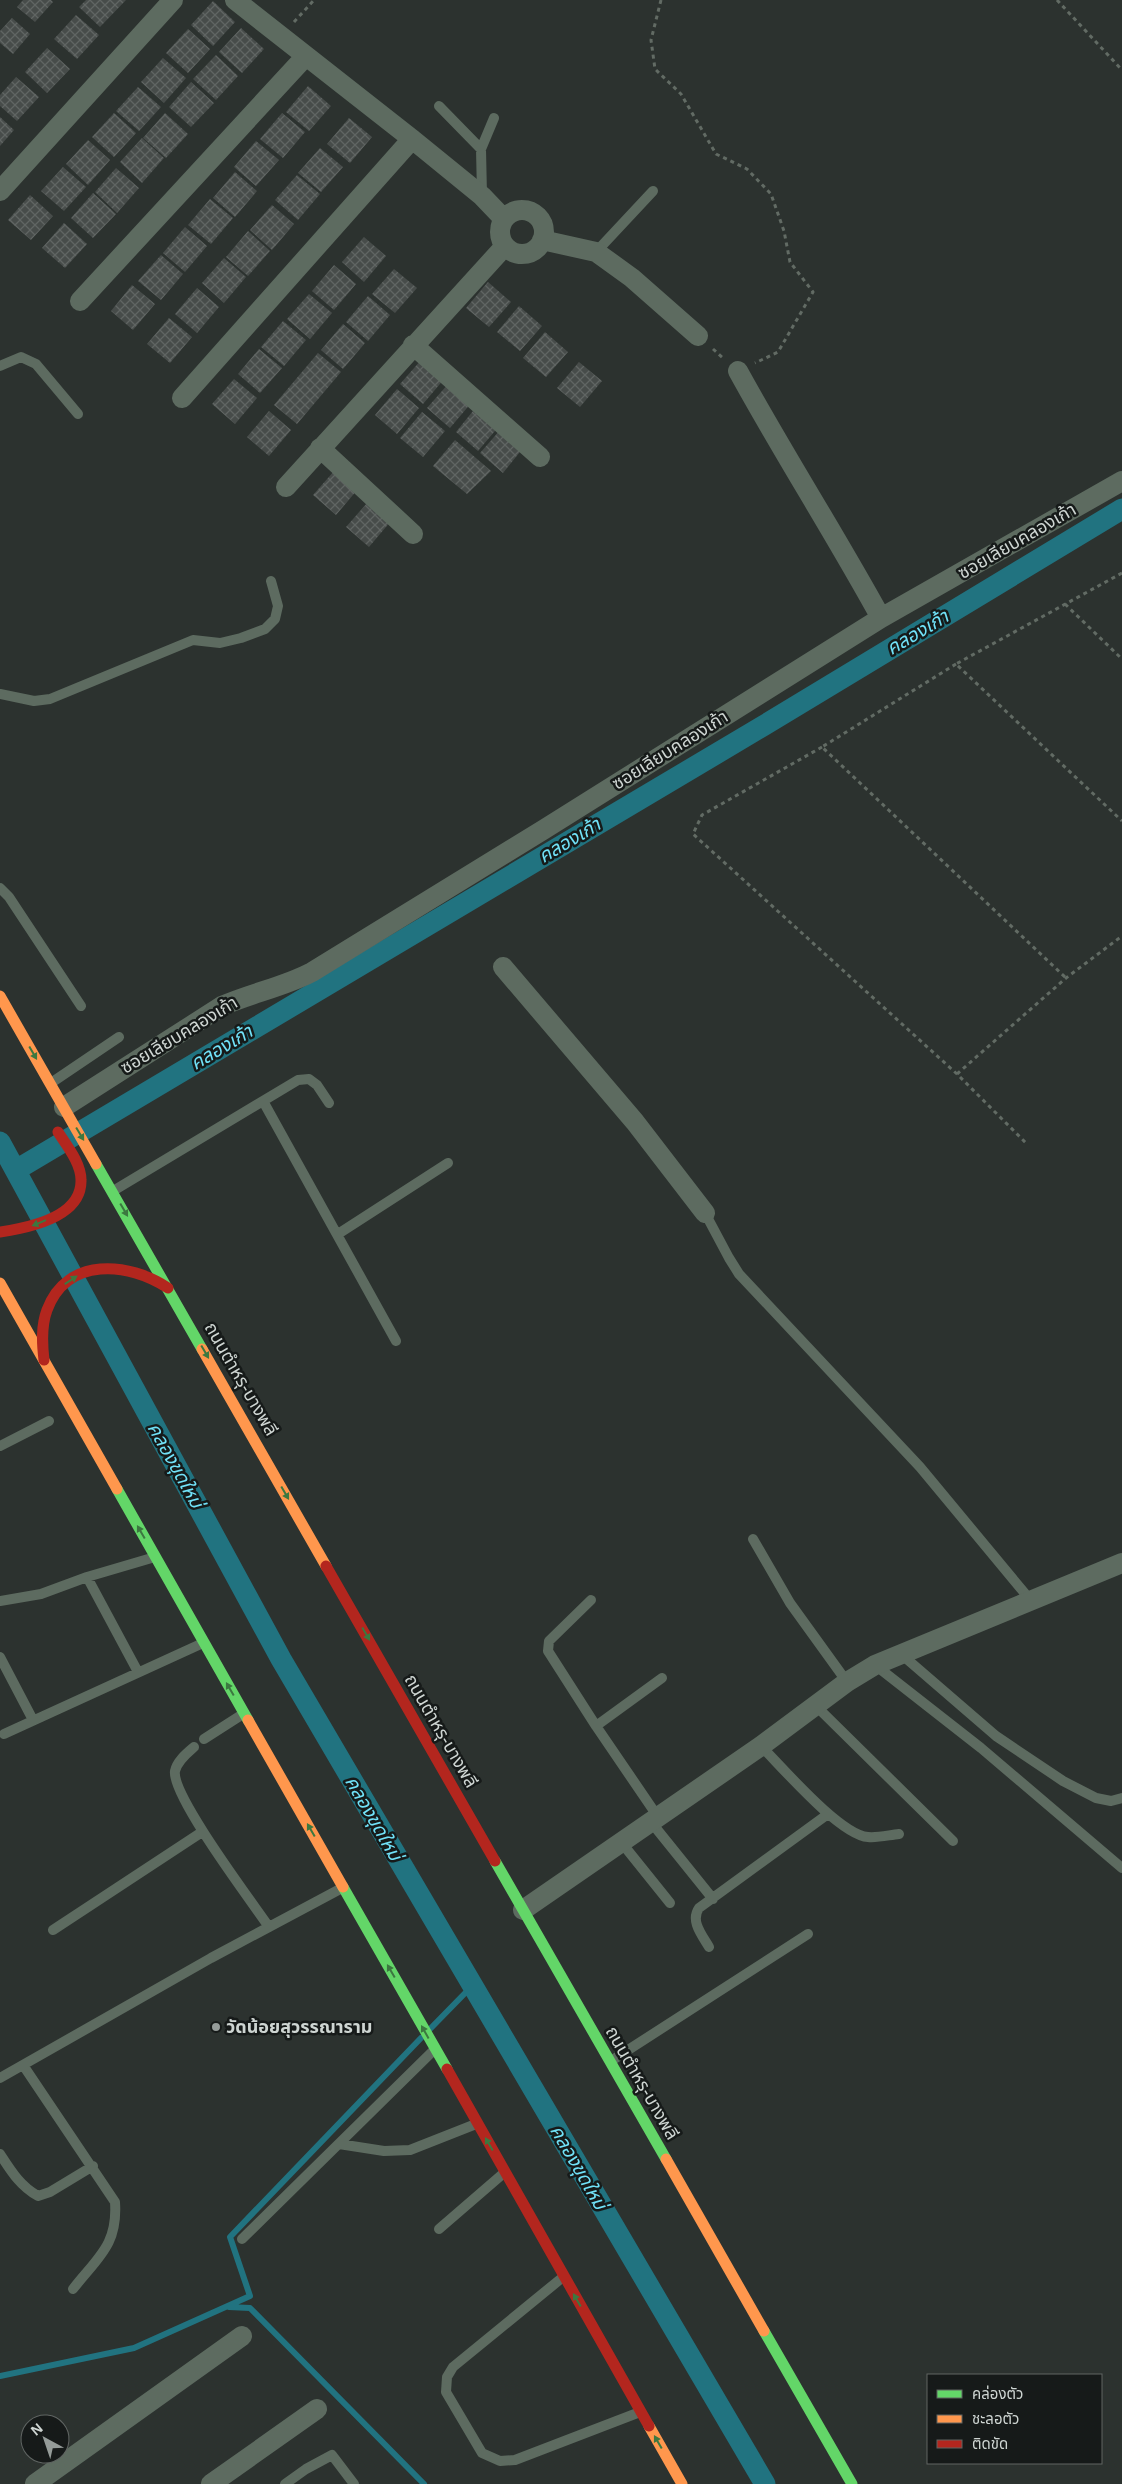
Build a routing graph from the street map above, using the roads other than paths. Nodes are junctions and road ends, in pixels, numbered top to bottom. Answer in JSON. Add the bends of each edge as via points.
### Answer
{"nodes":[{"id":1,"x":173,"y":0,"type":"edge"},
{"id":2,"x":235,"y":0,"type":"edge"},
{"id":3,"x":305,"y":57,"type":"junction"},
{"id":4,"x":439,"y":106,"type":"dead end"},
{"id":5,"x":494,"y":118,"type":"dead end"},
{"id":6,"x":412,"y":139,"type":"junction"},
{"id":7,"x":481,"y":149,"type":"junction"},
{"id":8,"x":0,"y":191,"type":"edge"},
{"id":9,"x":653,"y":191,"type":"dead end"},
{"id":10,"x":482,"y":196,"type":"junction"},
{"id":11,"x":504,"y":219,"type":"junction"},
{"id":12,"x":542,"y":240,"type":"junction"},
{"id":13,"x":505,"y":246,"type":"junction"},
{"id":14,"x":596,"y":252,"type":"junction"},
{"id":15,"x":80,"y":301,"type":"dead end"},
{"id":16,"x":698,"y":336,"type":"road end"},
{"id":17,"x":413,"y":345,"type":"junction"},
{"id":18,"x":0,"y":366,"type":"edge"},
{"id":19,"x":738,"y":371,"type":"road end"},
{"id":20,"x":182,"y":398,"type":"dead end"},
{"id":21,"x":78,"y":414,"type":"dead end"},
{"id":22,"x":320,"y":448,"type":"junction"},
{"id":23,"x":540,"y":457,"type":"dead end"},
{"id":24,"x":1122,"y":481,"type":"edge"},
{"id":25,"x":286,"y":486,"type":"dead end"},
{"id":26,"x":413,"y":534,"type":"dead end"},
{"id":27,"x":271,"y":581,"type":"dead end"},
{"id":28,"x":880,"y":618,"type":"junction"},
{"id":29,"x":0,"y":694,"type":"edge"},
{"id":30,"x":0,"y":888,"type":"edge"},
{"id":31,"x":503,"y":967,"type":"dead end"},
{"id":32,"x":0,"y":996,"type":"edge"},
{"id":33,"x":81,"y":1006,"type":"dead end"},
{"id":34,"x":11,"y":1016,"type":"junction"},
{"id":35,"x":119,"y":1037,"type":"dead end"},
{"id":36,"x":13,"y":1046,"type":"dead end"},
{"id":37,"x":50,"y":1084,"type":"junction"},
{"id":38,"x":263,"y":1101,"type":"junction"},
{"id":39,"x":329,"y":1103,"type":"dead end"},
{"id":40,"x":67,"y":1111,"type":"junction"},
{"id":41,"x":54,"y":1126,"type":"dead end"},
{"id":42,"x":448,"y":1163,"type":"dead end"},
{"id":43,"x":114,"y":1191,"type":"junction"},
{"id":44,"x":705,"y":1213,"type":"joint"},
{"id":45,"x":0,"y":1232,"type":"edge"},
{"id":46,"x":338,"y":1234,"type":"junction"},
{"id":47,"x":0,"y":1284,"type":"edge"},
{"id":48,"x":169,"y":1289,"type":"junction"},
{"id":49,"x":396,"y":1341,"type":"dead end"},
{"id":50,"x":44,"y":1362,"type":"junction"},
{"id":51,"x":49,"y":1421,"type":"dead end"},
{"id":52,"x":0,"y":1446,"type":"edge"},
{"id":53,"x":753,"y":1539,"type":"dead end"},
{"id":54,"x":156,"y":1557,"type":"junction"},
{"id":55,"x":1122,"y":1563,"type":"edge"},
{"id":56,"x":87,"y":1577,"type":"junction"},
{"id":57,"x":591,"y":1600,"type":"dead end"},
{"id":58,"x":0,"y":1601,"type":"edge"},
{"id":59,"x":1032,"y":1602,"type":"junction"},
{"id":60,"x":204,"y":1642,"type":"junction"},
{"id":61,"x":901,"y":1654,"type":"junction"},
{"id":62,"x":0,"y":1657,"type":"edge"},
{"id":63,"x":876,"y":1665,"type":"junction"},
{"id":64,"x":138,"y":1672,"type":"junction"},
{"id":65,"x":662,"y":1678,"type":"dead end"},
{"id":66,"x":847,"y":1682,"type":"junction"},
{"id":67,"x":816,"y":1706,"type":"junction"},
{"id":68,"x":244,"y":1714,"type":"junction"},
{"id":69,"x":34,"y":1720,"type":"junction"},
{"id":70,"x":596,"y":1726,"type":"junction"},
{"id":71,"x":4,"y":1734,"type":"dead end"},
{"id":72,"x":204,"y":1739,"type":"dead end"},
{"id":73,"x":761,"y":1746,"type":"junction"},
{"id":74,"x":194,"y":1747,"type":"dead end"},
{"id":75,"x":1122,"y":1798,"type":"edge"},
{"id":76,"x":828,"y":1814,"type":"junction"},
{"id":77,"x":655,"y":1819,"type":"junction"},
{"id":78,"x":202,"y":1832,"type":"junction"},
{"id":79,"x":899,"y":1834,"type":"dead end"},
{"id":80,"x":621,"y":1842,"type":"junction"},
{"id":81,"x":953,"y":1842,"type":"dead end"},
{"id":82,"x":1122,"y":1868,"type":"edge"},
{"id":83,"x":343,"y":1888,"type":"junction"},
{"id":84,"x":713,"y":1899,"type":"junction"},
{"id":85,"x":670,"y":1903,"type":"dead end"},
{"id":86,"x":523,"y":1910,"type":"junction"},
{"id":87,"x":269,"y":1926,"type":"junction"},
{"id":88,"x":53,"y":1930,"type":"dead end"},
{"id":89,"x":808,"y":1934,"type":"dead end"},
{"id":90,"x":709,"y":1947,"type":"dead end"},
{"id":91,"x":435,"y":2050,"type":"junction"},
{"id":92,"x":610,"y":2062,"type":"junction"},
{"id":93,"x":22,"y":2065,"type":"junction"},
{"id":94,"x":0,"y":2078,"type":"edge"},
{"id":95,"x":477,"y":2124,"type":"junction"},
{"id":96,"x":339,"y":2144,"type":"junction"},
{"id":97,"x":0,"y":2154,"type":"edge"},
{"id":98,"x":93,"y":2166,"type":"junction"},
{"id":99,"x":505,"y":2172,"type":"junction"},
{"id":100,"x":439,"y":2229,"type":"dead end"},
{"id":101,"x":242,"y":2239,"type":"dead end"},
{"id":102,"x":564,"y":2277,"type":"junction"},
{"id":103,"x":73,"y":2289,"type":"dead end"},
{"id":104,"x":242,"y":2336,"type":"dead end"},
{"id":105,"x":317,"y":2409,"type":"dead end"},
{"id":106,"x":641,"y":2412,"type":"junction"},
{"id":107,"x":35,"y":2484,"type":"edge"},
{"id":108,"x":211,"y":2484,"type":"edge"},
{"id":109,"x":285,"y":2484,"type":"edge"},
{"id":110,"x":354,"y":2484,"type":"edge"},
{"id":111,"x":682,"y":2484,"type":"edge"},
{"id":112,"x":852,"y":2484,"type":"edge"}],
"edges":[{"from":1,"to":8,"type":"street"},
{"from":2,"to":3,"type":"street"},
{"from":3,"to":6,"type":"street"},
{"from":3,"to":15,"type":"street"},
{"from":4,"to":7,"type":"lane"},
{"from":5,"to":7,"type":"lane"},
{"from":6,"to":10,"type":"street"},
{"from":6,"to":20,"type":"street"},
{"from":7,"to":10,"type":"lane"},
{"from":9,"to":14,"type":"lane"},
{"from":10,"to":11,"type":"street"},
{"from":11,"to":12,"type":"street","via":[[520,209],[529,210],[542,222]]},
{"from":11,"to":13,"type":"street","via":[[500,228]]},
{"from":12,"to":13,"type":"street","via":[[536,249],[526,254],[514,253]]},
{"from":12,"to":14,"type":"street"},
{"from":13,"to":17,"type":"street"},
{"from":14,"to":16,"type":"street","via":[[632,278]]},
{"from":17,"to":22,"type":"street"},
{"from":17,"to":23,"type":"street"},
{"from":18,"to":21,"type":"lane","via":[[21,358],[36,364]]},
{"from":19,"to":28,"type":"street","via":[[781,450],[838,539]]},
{"from":22,"to":25,"type":"street"},
{"from":22,"to":26,"type":"street"},
{"from":24,"to":28,"type":"street","name":"ซอยเลียบคลองเก้า"},
{"from":27,"to":29,"type":"lane","via":[[278,606],[275,619],[265,629],[220,643],[193,640],[50,699],[34,701]]},
{"from":28,"to":40,"type":"street","name":"ซอยเลียบคลองเก้า","via":[[312,972],[222,1006]]},
{"from":30,"to":33,"type":"lane"},
{"from":31,"to":44,"type":"street","via":[[635,1122]]},
{"from":32,"to":34,"type":"main road","name":"ถนนตำหรุ-บางพลี"},
{"from":34,"to":36,"type":"main road"},
{"from":34,"to":37,"type":"main road","name":"ถนนตำหรุ-บางพลี","one_way":true},
{"from":35,"to":37,"type":"lane"},
{"from":37,"to":40,"type":"main road","name":"ถนนตำหรุ-บางพลี"},
{"from":38,"to":39,"type":"lane","via":[[298,1080],[309,1080],[317,1085]]},
{"from":38,"to":43,"type":"lane"},
{"from":38,"to":46,"type":"lane"},
{"from":40,"to":43,"type":"main road","name":"ถนนตำหรุ-บางพลี","one_way":true},
{"from":41,"to":45,"type":"main road","one_way":true,"via":[[75,1162],[81,1184],[79,1194],[57,1214],[36,1224]]},
{"from":42,"to":46,"type":"lane"},
{"from":43,"to":48,"type":"main road","name":"ถนนตำหรุ-บางพลี","one_way":true},
{"from":44,"to":59,"type":"lane","via":[[739,1274],[920,1467]]},
{"from":46,"to":49,"type":"lane"},
{"from":47,"to":50,"type":"main road"},
{"from":50,"to":48,"type":"main road","one_way":true,"via":[[42,1339],[46,1313],[56,1294],[72,1279],[90,1271],[124,1267],[149,1274]]},
{"from":48,"to":86,"type":"main road","name":"ถนนตำหรุ-บางพลี","one_way":true},
{"from":54,"to":50,"type":"main road","one_way":true},
{"from":51,"to":52,"type":"lane"},
{"from":53,"to":66,"type":"lane","via":[[790,1603]]},
{"from":54,"to":56,"type":"lane"},
{"from":54,"to":60,"type":"main road"},
{"from":55,"to":59,"type":"street"},
{"from":56,"to":58,"type":"lane","via":[[42,1594]]},
{"from":56,"to":64,"type":"lane"},
{"from":57,"to":70,"type":"lane","via":[[548,1641],[548,1651]]},
{"from":59,"to":61,"type":"street"},
{"from":60,"to":64,"type":"lane"},
{"from":68,"to":60,"type":"main road","one_way":true},
{"from":61,"to":63,"type":"street"},
{"from":61,"to":75,"type":"lane","via":[[996,1736],[1063,1780],[1096,1798],[1111,1801]]},
{"from":62,"to":69,"type":"lane"},
{"from":63,"to":66,"type":"street"},
{"from":63,"to":82,"type":"lane","via":[[981,1748]]},
{"from":64,"to":69,"type":"lane"},
{"from":65,"to":70,"type":"lane"},
{"from":66,"to":67,"type":"street"},
{"from":67,"to":73,"type":"street"},
{"from":67,"to":81,"type":"lane"},
{"from":68,"to":72,"type":"lane"},
{"from":83,"to":68,"type":"main road","one_way":true},
{"from":69,"to":71,"type":"lane"},
{"from":70,"to":77,"type":"lane"},
{"from":73,"to":76,"type":"lane"},
{"from":73,"to":77,"type":"street"},
{"from":74,"to":78,"type":"lane","via":[[175,1770],[176,1782]]},
{"from":76,"to":79,"type":"lane","via":[[867,1837]]},
{"from":76,"to":84,"type":"lane"},
{"from":77,"to":80,"type":"street"},
{"from":77,"to":84,"type":"lane"},
{"from":78,"to":87,"type":"lane"},
{"from":78,"to":88,"type":"lane"},
{"from":80,"to":85,"type":"lane"},
{"from":80,"to":86,"type":"street"},
{"from":83,"to":87,"type":"lane"},
{"from":91,"to":83,"type":"main road","one_way":true},
{"from":84,"to":90,"type":"lane","via":[[694,1915]]},
{"from":86,"to":92,"type":"main road","name":"ถนนตำหรุ-บางพลี"},
{"from":87,"to":93,"type":"lane"},
{"from":89,"to":92,"type":"lane"},
{"from":91,"to":95,"type":"main road"},
{"from":91,"to":96,"type":"lane"},
{"from":92,"to":112,"type":"main road","name":"ถนนตำหรุ-บางพลี"},
{"from":93,"to":94,"type":"lane"},
{"from":93,"to":98,"type":"lane"},
{"from":95,"to":96,"type":"lane","via":[[410,2150],[384,2151]]},
{"from":99,"to":95,"type":"main road","one_way":true},
{"from":96,"to":101,"type":"lane"},
{"from":97,"to":98,"type":"lane","via":[[16,2179],[38,2196]]},
{"from":98,"to":103,"type":"lane","via":[[115,2202],[117,2222],[111,2241]]},
{"from":99,"to":100,"type":"lane"},
{"from":99,"to":102,"type":"main road"},
{"from":106,"to":102,"type":"main road","one_way":true},
{"from":102,"to":106,"type":"lane","via":[[453,2367],[447,2377],[446,2392],[482,2453],[500,2461],[515,2460]]},
{"from":104,"to":107,"type":"street"},
{"from":105,"to":108,"type":"street"},
{"from":111,"to":106,"type":"main road","one_way":true},
{"from":109,"to":110,"type":"lane","via":[[332,2455]]}]}
